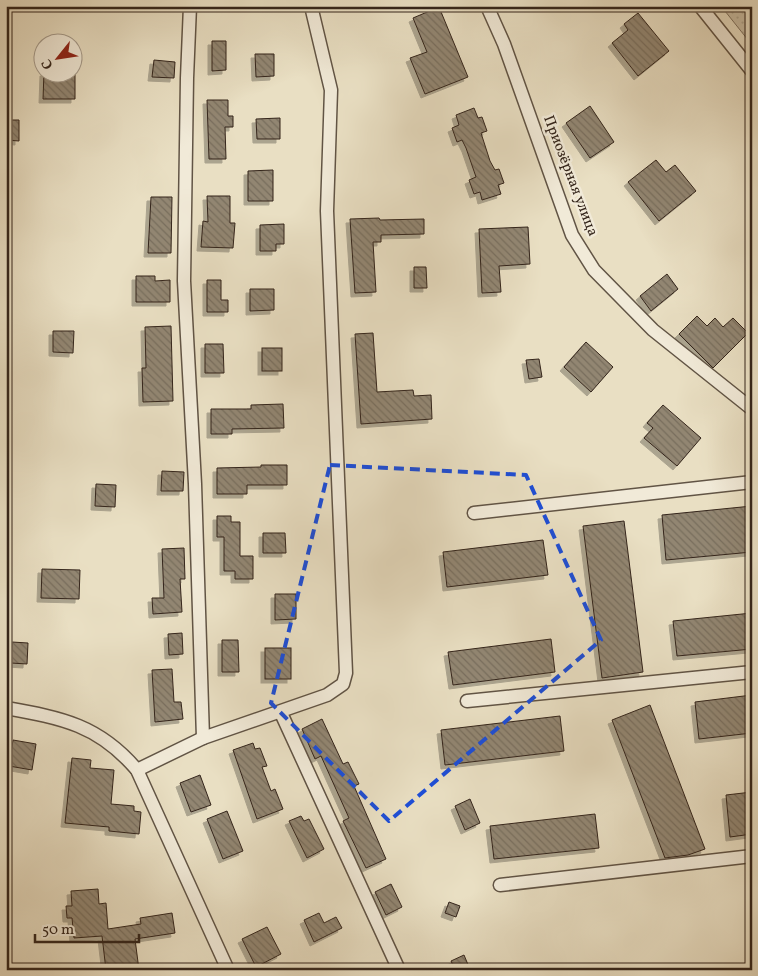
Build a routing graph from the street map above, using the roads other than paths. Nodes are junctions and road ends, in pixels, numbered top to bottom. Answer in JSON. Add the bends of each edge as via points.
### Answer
{"nodes":[{"id":1,"x":190,"y":6,"type":"edge"},
{"id":2,"x":311,"y":6,"type":"edge"},
{"id":3,"x":486,"y":6,"type":"edge"},
{"id":4,"x":700,"y":6,"type":"edge"},
{"id":5,"x":752,"y":71,"type":"edge"},
{"id":6,"x":752,"y":409,"type":"edge"},
{"id":7,"x":752,"y":482,"type":"edge"},
{"id":8,"x":474,"y":513,"type":"dead end"},
{"id":9,"x":752,"y":672,"type":"edge"},
{"id":10,"x":467,"y":701,"type":"dead end"},
{"id":11,"x":6,"y":708,"type":"edge"},
{"id":12,"x":281,"y":713,"type":"junction"},
{"id":13,"x":203,"y":738,"type":"junction"},
{"id":14,"x":137,"y":770,"type":"junction"},
{"id":15,"x":752,"y":856,"type":"edge"},
{"id":16,"x":500,"y":885,"type":"dead end"},
{"id":17,"x":228,"y":970,"type":"edge"},
{"id":18,"x":399,"y":970,"type":"edge"}],
"edges":[{"from":1,"to":13,"type":"street","via":[[184,281],[195,484]]},
{"from":2,"to":12,"type":"street","via":[[331,90],[327,211],[346,673],[337,690]]},
{"from":3,"to":6,"type":"street","name":"Приозёрная улица","via":[[504,44],[572,235],[594,270],[653,330]]},
{"from":4,"to":5,"type":"street"},
{"from":7,"to":8,"type":"street"},
{"from":9,"to":10,"type":"street"},
{"from":11,"to":14,"type":"street","via":[[86,728],[123,754]]},
{"from":12,"to":13,"type":"street"},
{"from":12,"to":18,"type":"street"},
{"from":13,"to":14,"type":"street"},
{"from":14,"to":17,"type":"street"},
{"from":15,"to":16,"type":"street"}]}
